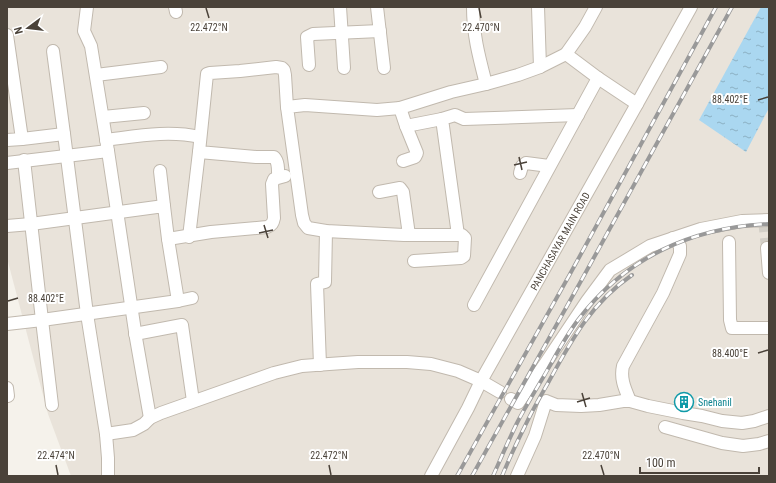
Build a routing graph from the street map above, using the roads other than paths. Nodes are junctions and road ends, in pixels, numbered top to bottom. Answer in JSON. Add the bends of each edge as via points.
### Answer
{"nodes":[{"id":1,"x":87,"y":7,"type":"edge"},
{"id":2,"x":340,"y":7,"type":"edge"},
{"id":3,"x":377,"y":7,"type":"edge"},
{"id":4,"x":473,"y":7,"type":"edge"},
{"id":5,"x":538,"y":7,"type":"edge"},
{"id":6,"x":596,"y":7,"type":"edge"},
{"id":7,"x":691,"y":7,"type":"edge"},
{"id":8,"x":380,"y":31,"type":"junction"},
{"id":9,"x":342,"y":32,"type":"junction"},
{"id":10,"x":7,"y":35,"type":"edge"},
{"id":11,"x":53,"y":51,"type":"dead end"},
{"id":12,"x":566,"y":54,"type":"junction"},
{"id":13,"x":309,"y":65,"type":"dead end"},
{"id":14,"x":161,"y":67,"type":"dead end"},
{"id":15,"x":540,"y":67,"type":"junction"},
{"id":16,"x":344,"y":68,"type":"dead end"},
{"id":17,"x":384,"y":68,"type":"dead end"},
{"id":18,"x":96,"y":75,"type":"junction"},
{"id":19,"x":598,"y":78,"type":"junction"},
{"id":20,"x":486,"y":84,"type":"junction"},
{"id":21,"x":637,"y":104,"type":"junction"},
{"id":22,"x":287,"y":108,"type":"junction"},
{"id":23,"x":400,"y":108,"type":"junction"},
{"id":24,"x":144,"y":113,"type":"dead end"},
{"id":25,"x":578,"y":115,"type":"junction"},
{"id":26,"x":103,"y":118,"type":"junction"},
{"id":27,"x":442,"y":119,"type":"junction"},
{"id":28,"x":406,"y":126,"type":"junction"},
{"id":29,"x":64,"y":134,"type":"junction"},
{"id":30,"x":200,"y":137,"type":"junction"},
{"id":31,"x":22,"y":139,"type":"junction"},
{"id":32,"x":7,"y":140,"type":"edge"},
{"id":33,"x":107,"y":145,"type":"junction"},
{"id":34,"x":199,"y":152,"type":"junction"},
{"id":35,"x":67,"y":156,"type":"junction"},
{"id":36,"x":24,"y":160,"type":"junction"},
{"id":37,"x":403,"y":161,"type":"dead end"},
{"id":38,"x":7,"y":163,"type":"edge"},
{"id":39,"x":549,"y":166,"type":"junction"},
{"id":40,"x":160,"y":171,"type":"dead end"},
{"id":41,"x":520,"y":173,"type":"dead end"},
{"id":42,"x":296,"y":175,"type":"junction"},
{"id":43,"x":278,"y":177,"type":"junction"},
{"id":44,"x":379,"y":192,"type":"dead end"},
{"id":45,"x":164,"y":206,"type":"junction"},
{"id":46,"x":117,"y":212,"type":"junction"},
{"id":47,"x":74,"y":218,"type":"junction"},
{"id":48,"x":769,"y":220,"type":"edge"},
{"id":49,"x":31,"y":224,"type":"junction"},
{"id":50,"x":7,"y":226,"type":"edge"},
{"id":51,"x":326,"y":231,"type":"junction"},
{"id":52,"x":409,"y":235,"type":"junction"},
{"id":53,"x":458,"y":235,"type":"junction"},
{"id":54,"x":189,"y":236,"type":"junction"},
{"id":55,"x":673,"y":238,"type":"junction"},
{"id":56,"x":168,"y":239,"type":"junction"},
{"id":57,"x":729,"y":242,"type":"dead end"},
{"id":58,"x":767,"y":248,"type":"dead end"},
{"id":59,"x":414,"y":261,"type":"dead end"},
{"id":60,"x":769,"y":273,"type":"edge"},
{"id":61,"x":192,"y":298,"type":"dead end"},
{"id":62,"x":178,"y":301,"type":"junction"},
{"id":63,"x":474,"y":305,"type":"dead end"},
{"id":64,"x":132,"y":307,"type":"junction"},
{"id":65,"x":87,"y":314,"type":"junction"},
{"id":66,"x":42,"y":320,"type":"junction"},
{"id":67,"x":7,"y":324,"type":"edge"},
{"id":68,"x":769,"y":328,"type":"edge"},
{"id":69,"x":135,"y":334,"type":"junction"},
{"id":70,"x":320,"y":365,"type":"junction"},
{"id":71,"x":481,"y":381,"type":"junction"},
{"id":72,"x":500,"y":392,"type":"dead end"},
{"id":73,"x":511,"y":399,"type":"dead end"},
{"id":74,"x":193,"y":401,"type":"junction"},
{"id":75,"x":630,"y":401,"type":"junction"},
{"id":76,"x":52,"y":405,"type":"dead end"},
{"id":77,"x":769,"y":416,"type":"edge"},
{"id":78,"x":150,"y":418,"type":"junction"},
{"id":79,"x":665,"y":426,"type":"dead end"},
{"id":80,"x":106,"y":434,"type":"junction"},
{"id":81,"x":769,"y":441,"type":"edge"},
{"id":82,"x":108,"y":476,"type":"edge"},
{"id":83,"x":432,"y":476,"type":"edge"},
{"id":84,"x":518,"y":476,"type":"edge"}],
"edges":[{"from":1,"to":18,"type":"street","via":[[84,31],[91,46]]},
{"from":2,"to":9,"type":"street"},
{"from":3,"to":8,"type":"street"},
{"from":4,"to":20,"type":"street","via":[[474,35]]},
{"from":5,"to":15,"type":"street"},
{"from":6,"to":12,"type":"street"},
{"from":7,"to":21,"type":"street","name":"PANCHASAYAR MAIN ROAD"},
{"from":8,"to":9,"type":"street"},
{"from":8,"to":17,"type":"street"},
{"from":9,"to":13,"type":"street","via":[[307,37]]},
{"from":9,"to":16,"type":"street"},
{"from":10,"to":31,"type":"street"},
{"from":11,"to":29,"type":"street"},
{"from":12,"to":15,"type":"street"},
{"from":12,"to":19,"type":"street"},
{"from":14,"to":18,"type":"street"},
{"from":15,"to":20,"type":"street"},
{"from":18,"to":26,"type":"street"},
{"from":19,"to":21,"type":"street"},
{"from":19,"to":25,"type":"street"},
{"from":20,"to":23,"type":"street"},
{"from":21,"to":71,"type":"street","name":"PANCHASAYAR MAIN ROAD"},
{"from":22,"to":23,"type":"street","via":[[305,105],[377,110]]},
{"from":22,"to":30,"type":"street","via":[[285,75],[282,68],[207,74]]},
{"from":22,"to":42,"type":"street"},
{"from":23,"to":28,"type":"street"},
{"from":24,"to":26,"type":"street"},
{"from":25,"to":27,"type":"street","via":[[464,119],[455,115]]},
{"from":25,"to":39,"type":"street"},
{"from":26,"to":33,"type":"street"},
{"from":27,"to":28,"type":"street"},
{"from":27,"to":53,"type":"street"},
{"from":28,"to":37,"type":"street","via":[[417,153],[415,157]]},
{"from":29,"to":31,"type":"street"},
{"from":29,"to":35,"type":"street"},
{"from":30,"to":33,"type":"street","via":[[165,133]]},
{"from":30,"to":34,"type":"street"},
{"from":31,"to":32,"type":"street"},
{"from":33,"to":35,"type":"street"},
{"from":33,"to":46,"type":"street"},
{"from":34,"to":43,"type":"street","via":[[274,157],[278,163]]},
{"from":34,"to":54,"type":"street"},
{"from":35,"to":36,"type":"street"},
{"from":35,"to":47,"type":"street"},
{"from":36,"to":38,"type":"street"},
{"from":36,"to":49,"type":"street"},
{"from":39,"to":41,"type":"street","via":[[526,163]]},
{"from":39,"to":63,"type":"street"},
{"from":40,"to":45,"type":"street"},
{"from":42,"to":43,"type":"street"},
{"from":42,"to":51,"type":"street","via":[[304,223],[308,228]]},
{"from":43,"to":54,"type":"street","via":[[272,184],[274,218],[271,226]]},
{"from":44,"to":52,"type":"street","via":[[400,188],[403,192]]},
{"from":45,"to":46,"type":"street"},
{"from":45,"to":56,"type":"street"},
{"from":46,"to":47,"type":"street"},
{"from":46,"to":64,"type":"street"},
{"from":47,"to":49,"type":"street"},
{"from":47,"to":65,"type":"street"},
{"from":48,"to":55,"type":"street","via":[[742,221],[708,227]]},
{"from":49,"to":50,"type":"street"},
{"from":49,"to":66,"type":"street"},
{"from":51,"to":52,"type":"street"},
{"from":51,"to":70,"type":"street","via":[[325,282],[317,284]]},
{"from":52,"to":53,"type":"street"},
{"from":53,"to":59,"type":"street","via":[[465,238],[464,256],[461,258]]},
{"from":54,"to":56,"type":"street"},
{"from":55,"to":73,"type":"street","via":[[650,246],[610,270],[518,403]]},
{"from":55,"to":75,"type":"street","via":[[680,246],[680,254],[663,293],[623,366],[622,381]]},
{"from":56,"to":62,"type":"street"},
{"from":57,"to":68,"type":"street","via":[[732,328]]},
{"from":58,"to":60,"type":"street"},
{"from":61,"to":62,"type":"street"},
{"from":62,"to":64,"type":"street"},
{"from":64,"to":65,"type":"street"},
{"from":64,"to":69,"type":"street"},
{"from":65,"to":66,"type":"street"},
{"from":65,"to":80,"type":"street"},
{"from":66,"to":67,"type":"street"},
{"from":66,"to":76,"type":"street"},
{"from":69,"to":74,"type":"street","via":[[182,325]]},
{"from":69,"to":78,"type":"street"},
{"from":70,"to":71,"type":"street","via":[[358,362],[431,364],[458,371]]},
{"from":70,"to":74,"type":"street","via":[[302,366],[274,373]]},
{"from":71,"to":72,"type":"street"},
{"from":71,"to":83,"type":"street","name":"PANCHASAYAR MAIN ROAD"},
{"from":74,"to":78,"type":"street"},
{"from":75,"to":77,"type":"street","via":[[722,421],[742,423]]},
{"from":75,"to":84,"type":"street","via":[[581,406],[556,405],[546,401]]},
{"from":78,"to":80,"type":"street","via":[[133,430]]},
{"from":79,"to":81,"type":"street","via":[[722,443],[743,446]]},
{"from":80,"to":82,"type":"street"}]}
